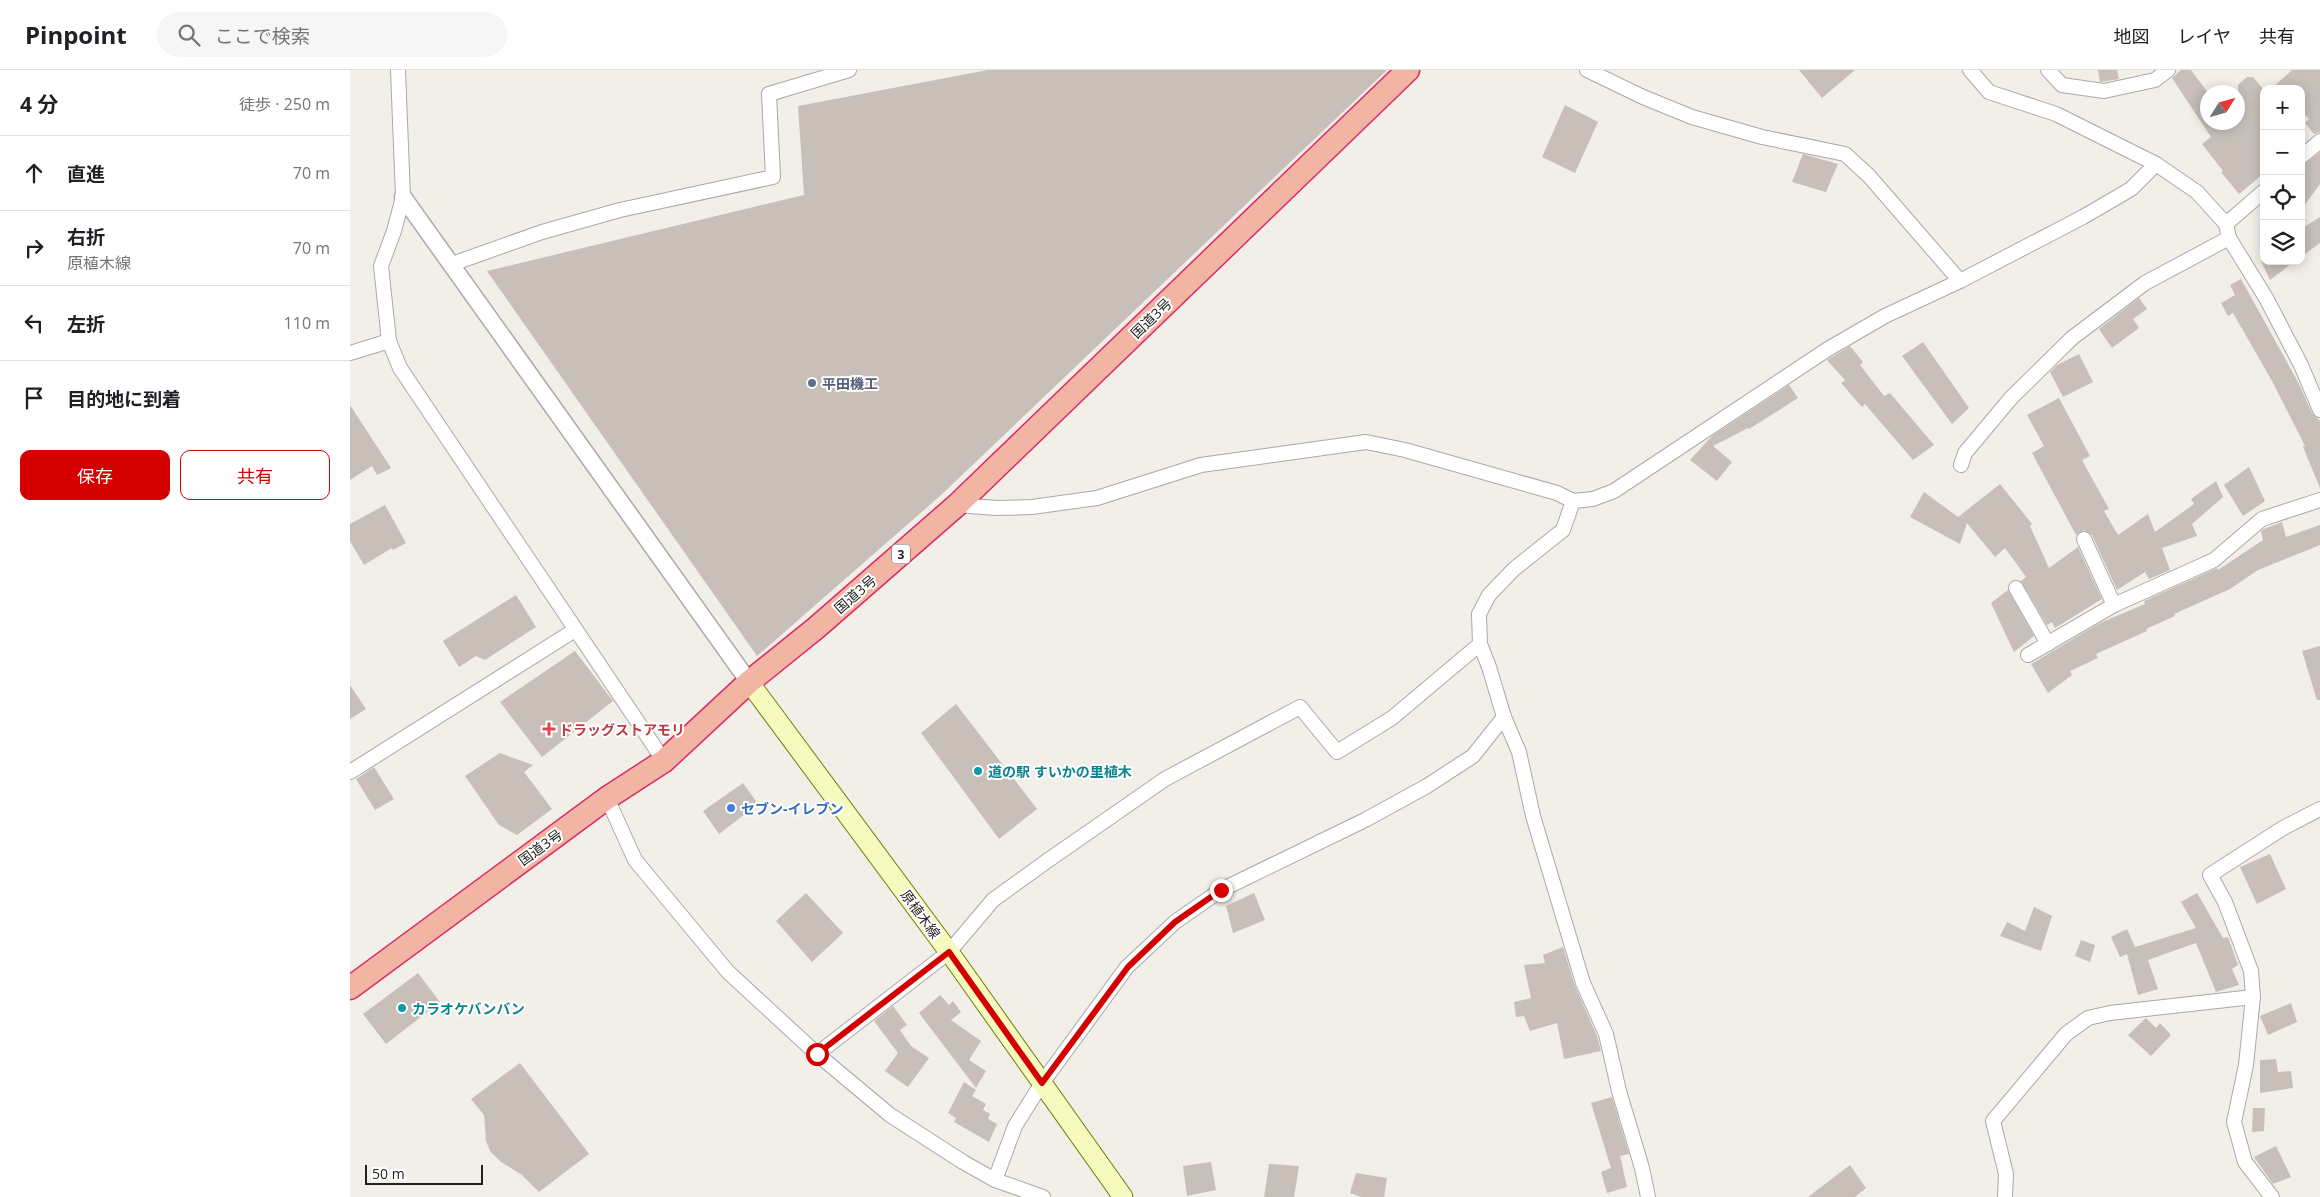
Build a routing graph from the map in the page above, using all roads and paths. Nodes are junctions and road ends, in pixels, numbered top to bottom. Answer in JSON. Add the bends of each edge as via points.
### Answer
{"nodes":[{"id":1,"x":398,"y":70,"type":"edge"},
{"id":2,"x":849,"y":70,"type":"edge"},
{"id":3,"x":1408,"y":70,"type":"edge"},
{"id":4,"x":1587,"y":70,"type":"edge"},
{"id":5,"x":1970,"y":70,"type":"edge"},
{"id":6,"x":2048,"y":70,"type":"edge"},
{"id":7,"x":2168,"y":70,"type":"edge"},
{"id":8,"x":2320,"y":141,"type":"edge"},
{"id":9,"x":2305,"y":154,"type":"edge"},
{"id":10,"x":2156,"y":164,"type":"junction"},
{"id":11,"x":2260,"y":194,"type":"edge"},
{"id":12,"x":404,"y":197,"type":"junction"},
{"id":13,"x":2226,"y":224,"type":"junction"},
{"id":14,"x":2229,"y":238,"type":"junction"},
{"id":15,"x":452,"y":264,"type":"junction"},
{"id":16,"x":1960,"y":281,"type":"junction"},
{"id":17,"x":389,"y":341,"type":"junction"},
{"id":18,"x":350,"y":353,"type":"edge"},
{"id":19,"x":2320,"y":410,"type":"edge"},
{"id":20,"x":1961,"y":465,"type":"dead end"},
{"id":21,"x":2320,"y":500,"type":"edge"},
{"id":22,"x":1573,"y":501,"type":"junction"},
{"id":23,"x":957,"y":505,"type":"junction"},
{"id":24,"x":2084,"y":539,"type":"dead end"},
{"id":25,"x":2016,"y":588,"type":"dead end"},
{"id":26,"x":2114,"y":605,"type":"junction"},
{"id":27,"x":574,"y":630,"type":"junction"},
{"id":28,"x":1480,"y":644,"type":"junction"},
{"id":29,"x":2048,"y":644,"type":"junction"},
{"id":30,"x":2028,"y":655,"type":"dead end"},
{"id":31,"x":750,"y":682,"type":"junction"},
{"id":32,"x":1504,"y":717,"type":"junction"},
{"id":33,"x":664,"y":761,"type":"junction"},
{"id":34,"x":350,"y":772,"type":"edge"},
{"id":35,"x":607,"y":798,"type":"junction"},
{"id":36,"x":2320,"y":809,"type":"edge"},
{"id":37,"x":949,"y":952,"type":"junction"},
{"id":38,"x":350,"y":988,"type":"edge"},
{"id":39,"x":2253,"y":997,"type":"junction"},
{"id":40,"x":817,"y":1054,"type":"junction"},
{"id":41,"x":1042,"y":1083,"type":"junction"},
{"id":42,"x":995,"y":1180,"type":"junction"},
{"id":43,"x":1043,"y":1197,"type":"edge"},
{"id":44,"x":1123,"y":1197,"type":"edge"},
{"id":45,"x":1648,"y":1197,"type":"edge"},
{"id":46,"x":2005,"y":1197,"type":"edge"},
{"id":47,"x":2272,"y":1197,"type":"edge"}],
"edges":[{"from":1,"to":12,"type":"street"},
{"from":2,"to":15,"type":"street","via":[[768,94],[773,177],[620,210],[542,232]]},
{"from":3,"to":23,"type":"highway","name":"国道3号","number":"3"},
{"from":4,"to":16,"type":"street","via":[[1692,117],[1762,137],[1845,154],[1869,176]]},
{"from":5,"to":10,"type":"street","via":[[1989,92],[2056,114]]},
{"from":6,"to":7,"type":"street","via":[[2062,85],[2104,91],[2155,80]]},
{"from":8,"to":9,"type":"street"},
{"from":10,"to":13,"type":"street","via":[[2197,192]]},
{"from":10,"to":16,"type":"street","via":[[2131,189]]},
{"from":11,"to":13,"type":"street"},
{"from":12,"to":15,"type":"street"},
{"from":12,"to":17,"type":"street","via":[[381,266]]},
{"from":13,"to":14,"type":"street"},
{"from":14,"to":19,"type":"street","via":[[2266,298]]},
{"from":14,"to":20,"type":"street","via":[[2145,283],[2072,338],[2011,398],[1965,453]]},
{"from":15,"to":31,"type":"street"},
{"from":16,"to":22,"type":"street","via":[[1885,316],[1828,349],[1614,491],[1593,499]]},
{"from":17,"to":18,"type":"street"},
{"from":17,"to":27,"type":"street","via":[[400,368]]},
{"from":21,"to":26,"type":"street","via":[[2262,520],[2214,560]]},
{"from":22,"to":23,"type":"street","via":[[1557,493],[1366,442],[1201,465],[1097,498],[1032,507]]},
{"from":22,"to":28,"type":"street","via":[[1563,530],[1514,569],[1489,595],[1480,614]]},
{"from":23,"to":31,"type":"highway","name":"国道3号","number":"3"},
{"from":24,"to":26,"type":"street"},
{"from":25,"to":29,"type":"street"},
{"from":26,"to":29,"type":"street"},
{"from":27,"to":33,"type":"street"},
{"from":27,"to":34,"type":"street"},
{"from":28,"to":32,"type":"street"},
{"from":28,"to":37,"type":"street","via":[[1392,718],[1337,752],[1300,707],[1165,779],[994,900]]},
{"from":29,"to":30,"type":"street"},
{"from":31,"to":33,"type":"highway","name":"国道3号","number":"3"},
{"from":31,"to":37,"type":"main road","name":"原植木線"},
{"from":32,"to":41,"type":"street","via":[[1473,756],[1427,786],[1221,890],[1175,922],[1128,967]]},
{"from":32,"to":45,"type":"street","via":[[1519,752],[1533,816],[1583,983],[1606,1034]]},
{"from":33,"to":35,"type":"highway","name":"国道3号","number":"3"},
{"from":35,"to":38,"type":"highway","name":"国道3号","number":"3"},
{"from":35,"to":40,"type":"street","via":[[635,860],[728,972]]},
{"from":36,"to":39,"type":"street","via":[[2283,828],[2210,875],[2225,902],[2251,971]]},
{"from":37,"to":40,"type":"street"},
{"from":37,"to":41,"type":"main road","name":"原植木線"},
{"from":39,"to":46,"type":"street","via":[[2110,1013],[2088,1018],[2066,1034],[1993,1120],[2006,1174]]},
{"from":39,"to":47,"type":"street","via":[[2246,1065],[2234,1122],[2245,1162]]},
{"from":40,"to":42,"type":"street","via":[[890,1116]]},
{"from":41,"to":42,"type":"street","via":[[1015,1126]]},
{"from":41,"to":44,"type":"main road","name":"原植木線"},
{"from":42,"to":43,"type":"street"}]}
